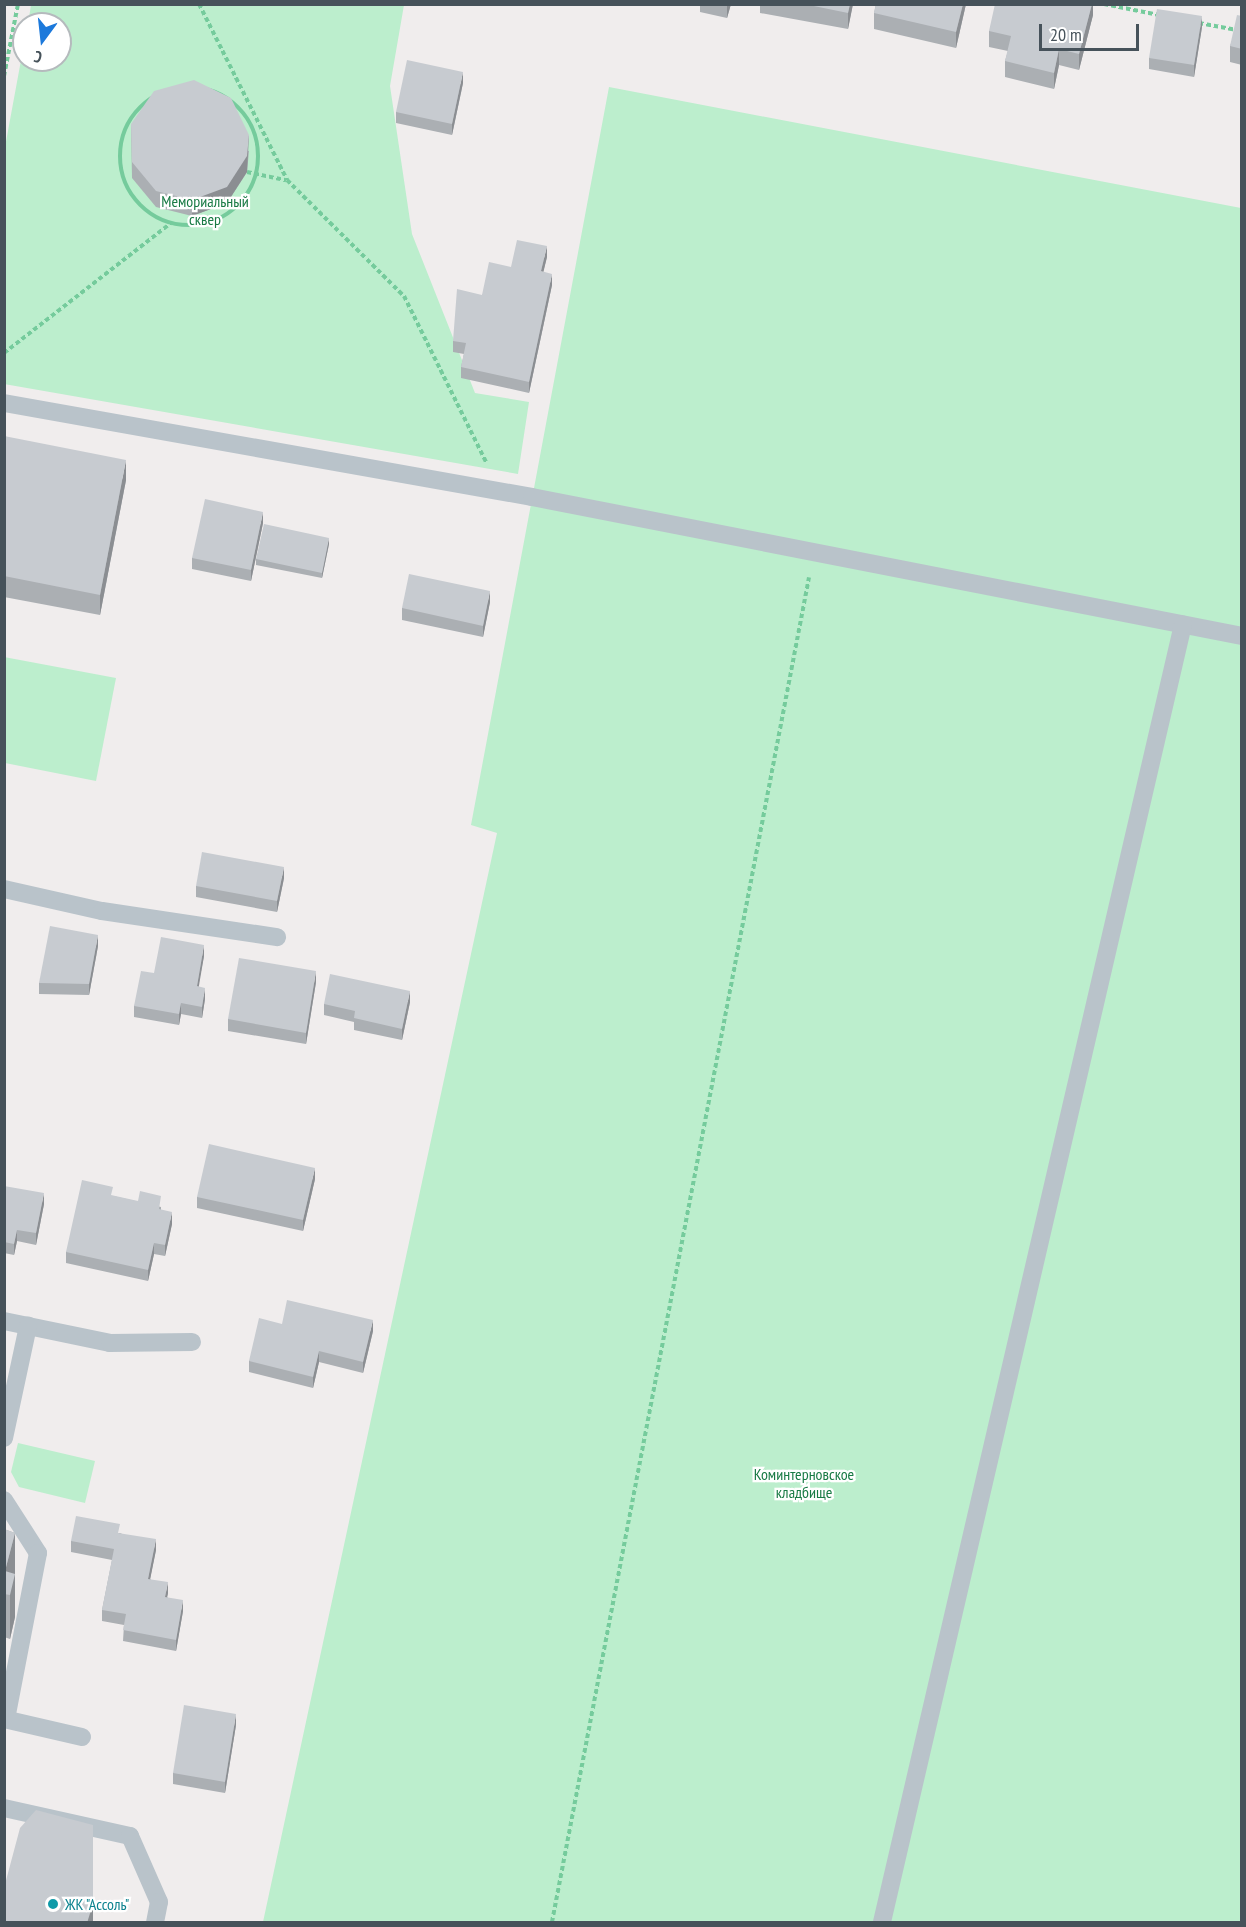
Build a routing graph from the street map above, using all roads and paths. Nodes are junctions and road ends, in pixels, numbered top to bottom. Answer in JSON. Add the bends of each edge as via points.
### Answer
{"nodes":[{"id":1,"x":18,"y":4,"type":"edge"},
{"id":2,"x":199,"y":4,"type":"edge"},
{"id":3,"x":1104,"y":4,"type":"edge"},
{"id":4,"x":1173,"y":18,"type":"edge"},
{"id":5,"x":1196,"y":22,"type":"edge"},
{"id":6,"x":1242,"y":31,"type":"edge"},
{"id":7,"x":4,"y":76,"type":"edge"},
{"id":8,"x":247,"y":172,"type":"edge"},
{"id":9,"x":256,"y":174,"type":"junction"},
{"id":10,"x":286,"y":180,"type":"junction"},
{"id":11,"x":171,"y":223,"type":"junction"},
{"id":12,"x":4,"y":353,"type":"edge"},
{"id":13,"x":4,"y":403,"type":"edge"},
{"id":14,"x":501,"y":492,"type":"junction"},
{"id":15,"x":814,"y":553,"type":"junction"},
{"id":16,"x":1183,"y":624,"type":"junction"},
{"id":17,"x":1242,"y":636,"type":"edge"},
{"id":18,"x":4,"y":889,"type":"edge"},
{"id":19,"x":277,"y":937,"type":"dead end"},
{"id":20,"x":4,"y":1321,"type":"edge"},
{"id":21,"x":28,"y":1326,"type":"junction"},
{"id":22,"x":192,"y":1342,"type":"dead end"},
{"id":23,"x":4,"y":1438,"type":"edge"},
{"id":24,"x":4,"y":1500,"type":"edge"},
{"id":25,"x":5,"y":1719,"type":"edge"},
{"id":26,"x":82,"y":1737,"type":"dead end"},
{"id":27,"x":4,"y":1808,"type":"edge"},
{"id":28,"x":155,"y":1923,"type":"edge"},
{"id":29,"x":552,"y":1923,"type":"edge"},
{"id":30,"x":882,"y":1923,"type":"edge"}],
"edges":[{"from":1,"to":7,"type":"path"},
{"from":2,"to":10,"type":"path"},
{"from":3,"to":4,"type":"path"},
{"from":5,"to":6,"type":"path"},
{"from":8,"to":9,"type":"path"},
{"from":9,"to":10,"type":"path"},
{"from":9,"to":11,"type":"path","via":[[232,210],[192,225]]},
{"from":9,"to":11,"type":"path","via":[[252,126],[218,93],[195,87],[149,99],[132,116],[120,160],[135,200]]},
{"from":10,"to":14,"type":"path","via":[[404,296]]},
{"from":11,"to":12,"type":"path"},
{"from":13,"to":14,"type":"lane"},
{"from":14,"to":15,"type":"lane"},
{"from":15,"to":16,"type":"lane"},
{"from":15,"to":29,"type":"path"},
{"from":16,"to":17,"type":"lane"},
{"from":16,"to":30,"type":"lane"},
{"from":18,"to":19,"type":"lane","via":[[102,911]]},
{"from":20,"to":21,"type":"lane"},
{"from":21,"to":22,"type":"lane","via":[[110,1343]]},
{"from":21,"to":23,"type":"lane"},
{"from":24,"to":25,"type":"lane","via":[[38,1553]]},
{"from":25,"to":26,"type":"lane"},
{"from":27,"to":28,"type":"lane","via":[[130,1836],[159,1902]]}]}
